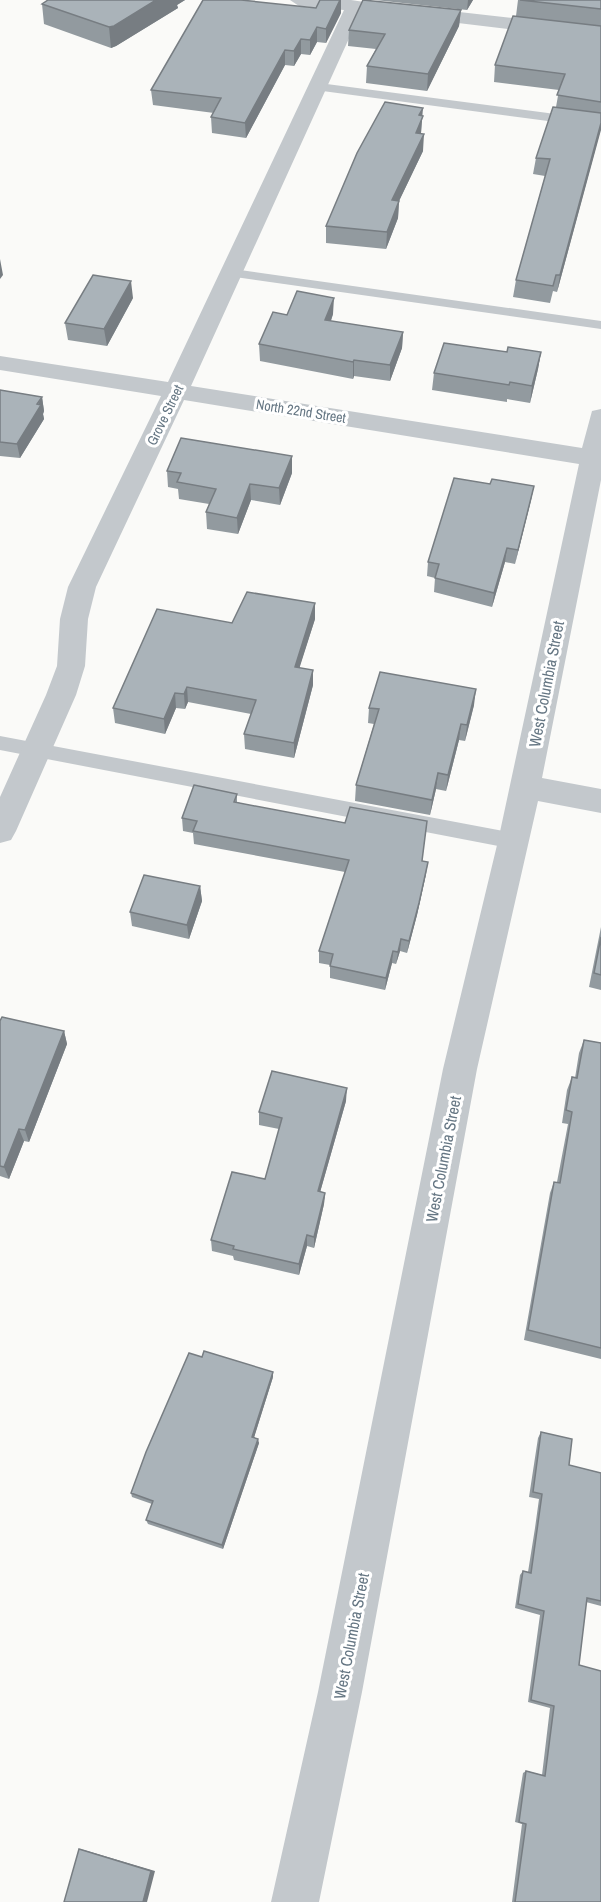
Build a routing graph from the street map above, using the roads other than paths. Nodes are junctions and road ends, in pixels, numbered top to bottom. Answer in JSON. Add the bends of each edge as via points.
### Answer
{"nodes":[{"id":1,"x":299,"y":0,"type":"edge"},
{"id":2,"x":402,"y":12,"type":"edge"},
{"id":3,"x":601,"y":34,"type":"edge"},
{"id":4,"x":319,"y":87,"type":"junction"},
{"id":5,"x":601,"y":124,"type":"edge"},
{"id":6,"x":233,"y":273,"type":"junction"},
{"id":7,"x":601,"y":325,"type":"edge"},
{"id":8,"x":0,"y":363,"type":"edge"},
{"id":9,"x":176,"y":391,"type":"junction"},
{"id":10,"x":601,"y":417,"type":"edge"},
{"id":11,"x":597,"y":458,"type":"edge"},
{"id":12,"x":0,"y":743,"type":"edge"},
{"id":13,"x":37,"y":750,"type":"junction"},
{"id":14,"x":525,"y":787,"type":"junction"},
{"id":15,"x":601,"y":801,"type":"edge"},
{"id":16,"x":0,"y":831,"type":"edge"},
{"id":17,"x":514,"y":841,"type":"junction"},
{"id":18,"x":296,"y":1902,"type":"edge"}],
"edges":[{"from":1,"to":4,"type":"street","name":"Grove Street","via":[[366,8]]},
{"from":2,"to":3,"type":"street"},
{"from":4,"to":5,"type":"lane"},
{"from":4,"to":6,"type":"street","name":"Grove Street"},
{"from":6,"to":7,"type":"lane"},
{"from":6,"to":9,"type":"street","name":"Grove Street"},
{"from":8,"to":9,"type":"street","name":"North 22nd Street"},
{"from":9,"to":11,"type":"street","name":"North 22nd Street"},
{"from":9,"to":13,"type":"street","name":"Grove Street","via":[[82,586],[74,619],[71,666]]},
{"from":10,"to":11,"type":"street","name":"West Columbia Street"},
{"from":11,"to":14,"type":"street","name":"West Columbia Street"},
{"from":12,"to":13,"type":"lane"},
{"from":13,"to":16,"type":"street","name":"Grove Street"},
{"from":13,"to":17,"type":"lane"},
{"from":14,"to":15,"type":"street"},
{"from":14,"to":17,"type":"street","name":"West Columbia Street"},
{"from":17,"to":18,"type":"street","name":"West Columbia Street","via":[[460,1069]]}]}
